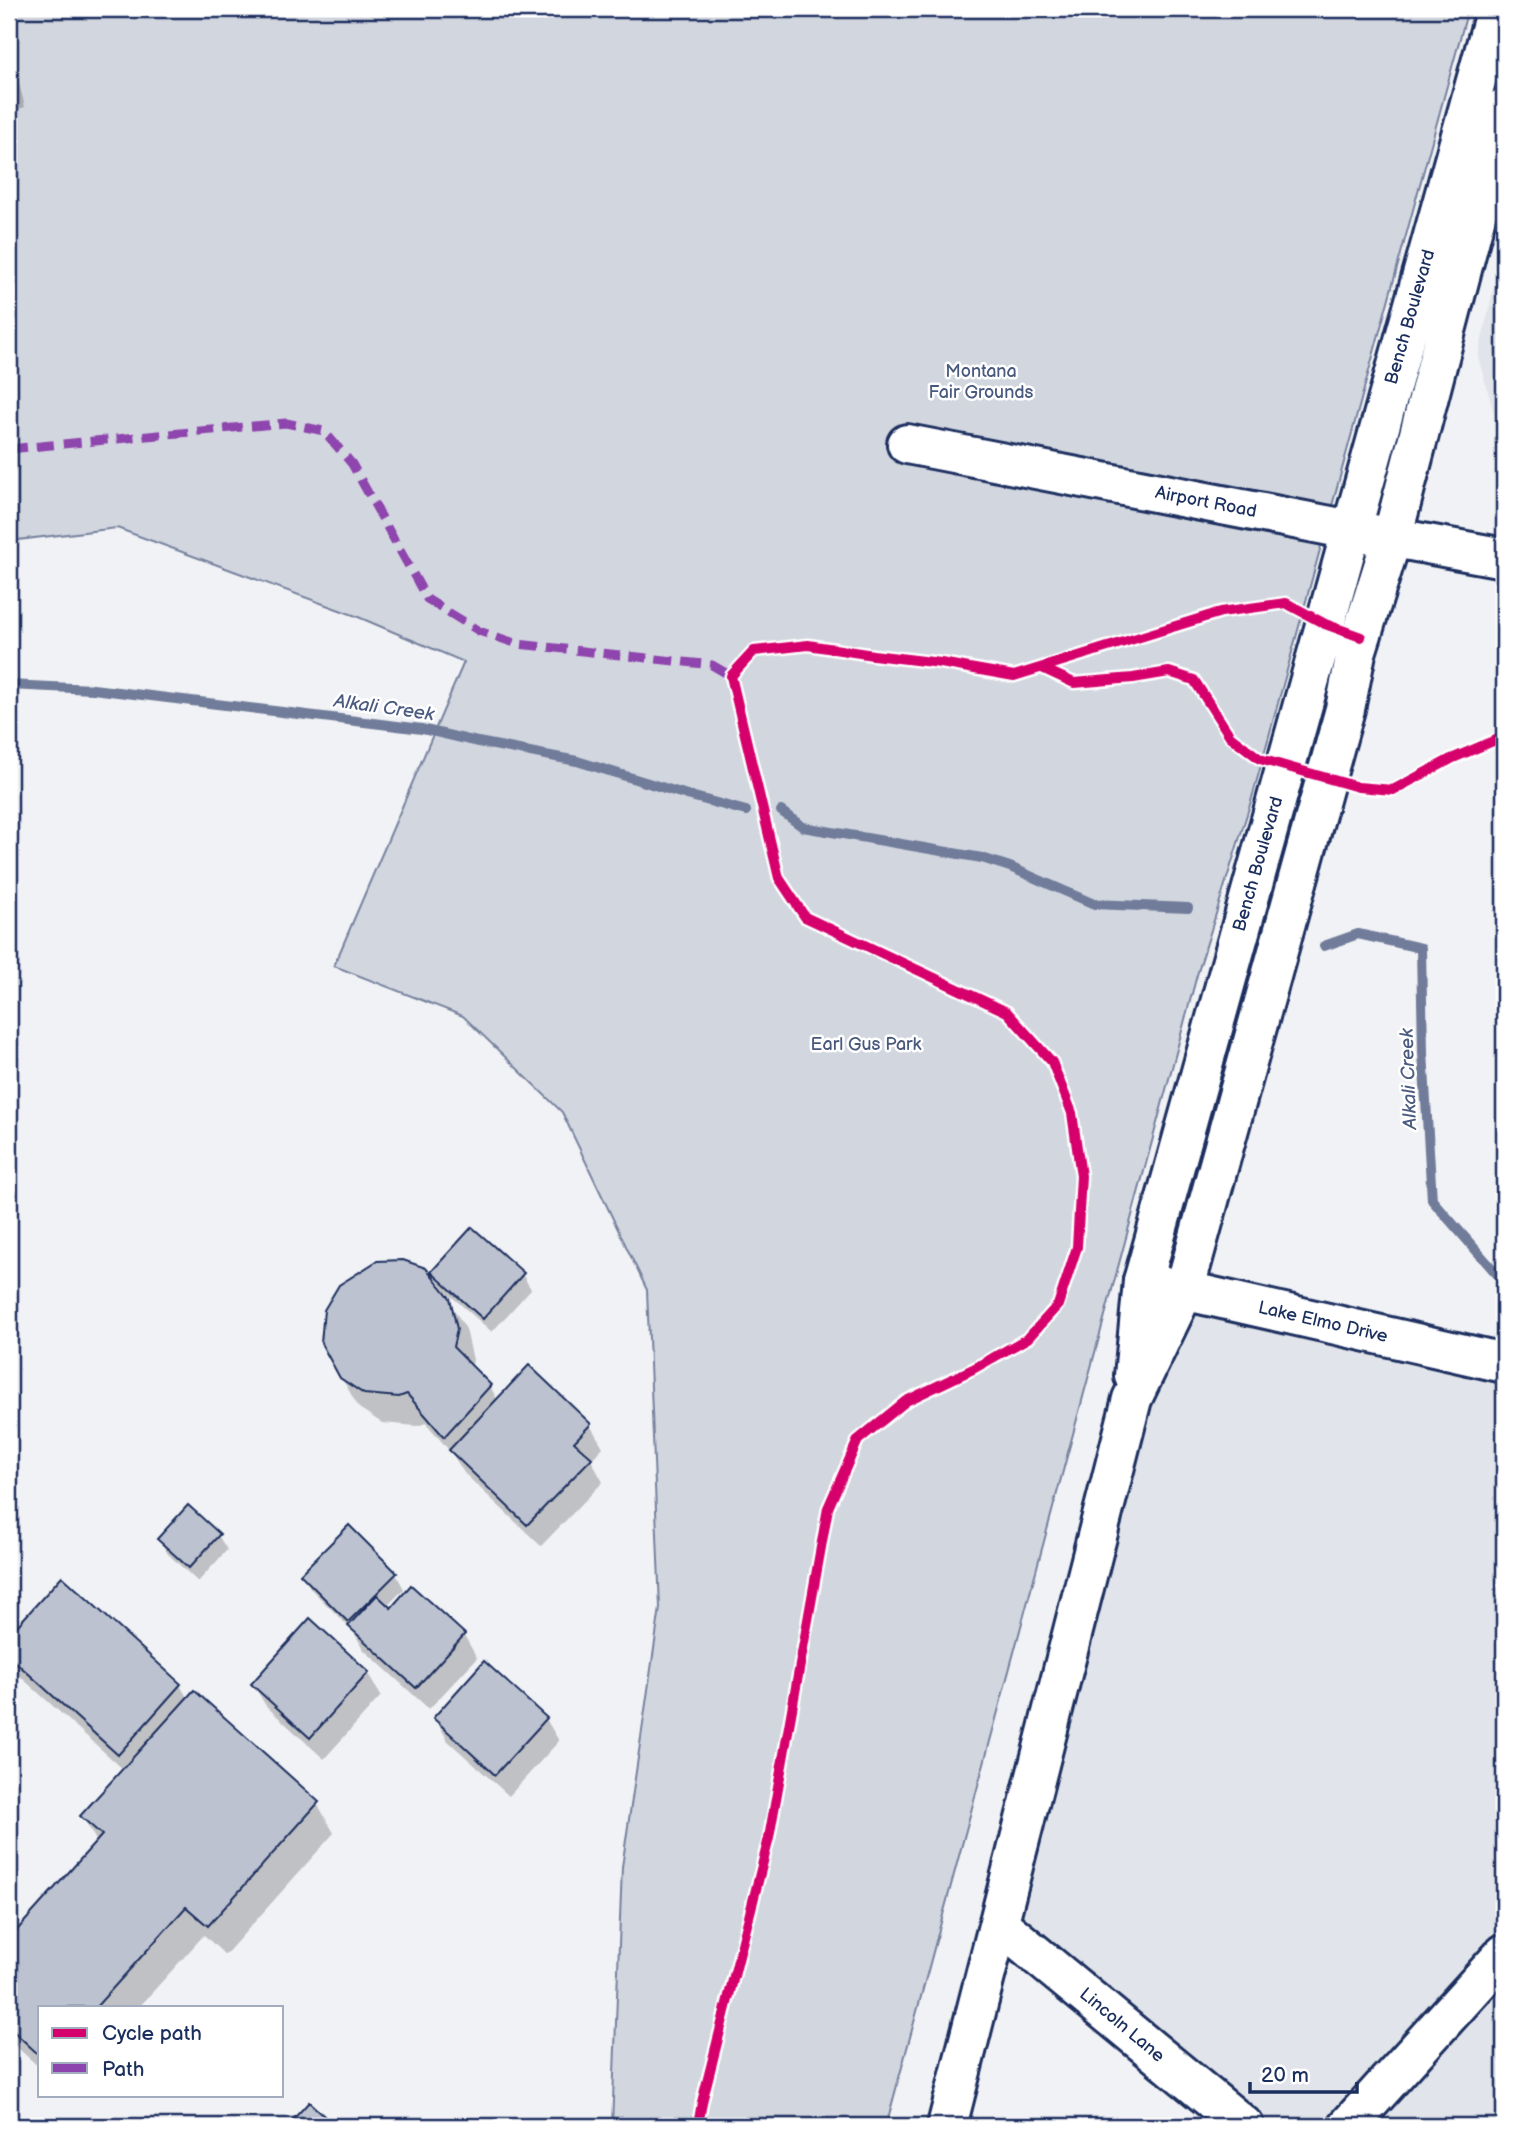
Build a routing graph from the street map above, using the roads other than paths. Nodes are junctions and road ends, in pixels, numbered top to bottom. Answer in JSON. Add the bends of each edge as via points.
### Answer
{"nodes":[{"id":1,"x":1496,"y":9,"type":"edge"},
{"id":2,"x":1504,"y":108,"type":"edge"},
{"id":3,"x":907,"y":444,"type":"dead end"},
{"id":4,"x":1351,"y":530,"type":"junction"},
{"id":5,"x":1392,"y":538,"type":"junction"},
{"id":6,"x":1504,"y":558,"type":"edge"},
{"id":7,"x":1143,"y":1281,"type":"junction"},
{"id":8,"x":1184,"y":1291,"type":"junction"},
{"id":9,"x":1504,"y":1363,"type":"edge"},
{"id":10,"x":1132,"y":1399,"type":"junction"},
{"id":11,"x":1000,"y":1925,"type":"junction"},
{"id":12,"x":1504,"y":1954,"type":"edge"},
{"id":13,"x":947,"y":2126,"type":"edge"},
{"id":14,"x":1244,"y":2126,"type":"edge"},
{"id":15,"x":1348,"y":2126,"type":"edge"}],
"edges":[{"from":1,"to":4,"type":"main road","name":"Bench Boulevard"},
{"from":2,"to":5,"type":"main road"},
{"from":3,"to":4,"type":"main road","name":"Airport Road"},
{"from":4,"to":5,"type":"main road","name":"Airport Road"},
{"from":4,"to":7,"type":"main road","name":"Bench Boulevard"},
{"from":5,"to":6,"type":"main road","name":"Airport Road"},
{"from":5,"to":8,"type":"main road","via":[[1356,653],[1345,709]]},
{"from":7,"to":8,"type":"main road","name":"Lake Elmo Drive"},
{"from":7,"to":10,"type":"main road","name":"Bench Boulevard"},
{"from":8,"to":9,"type":"main road","name":"Lake Elmo Drive"},
{"from":8,"to":10,"type":"main road"},
{"from":10,"to":11,"type":"main road"},
{"from":11,"to":13,"type":"main road"},
{"from":11,"to":14,"type":"main road","name":"Lincoln Lane"},
{"from":12,"to":15,"type":"main road"}]}
